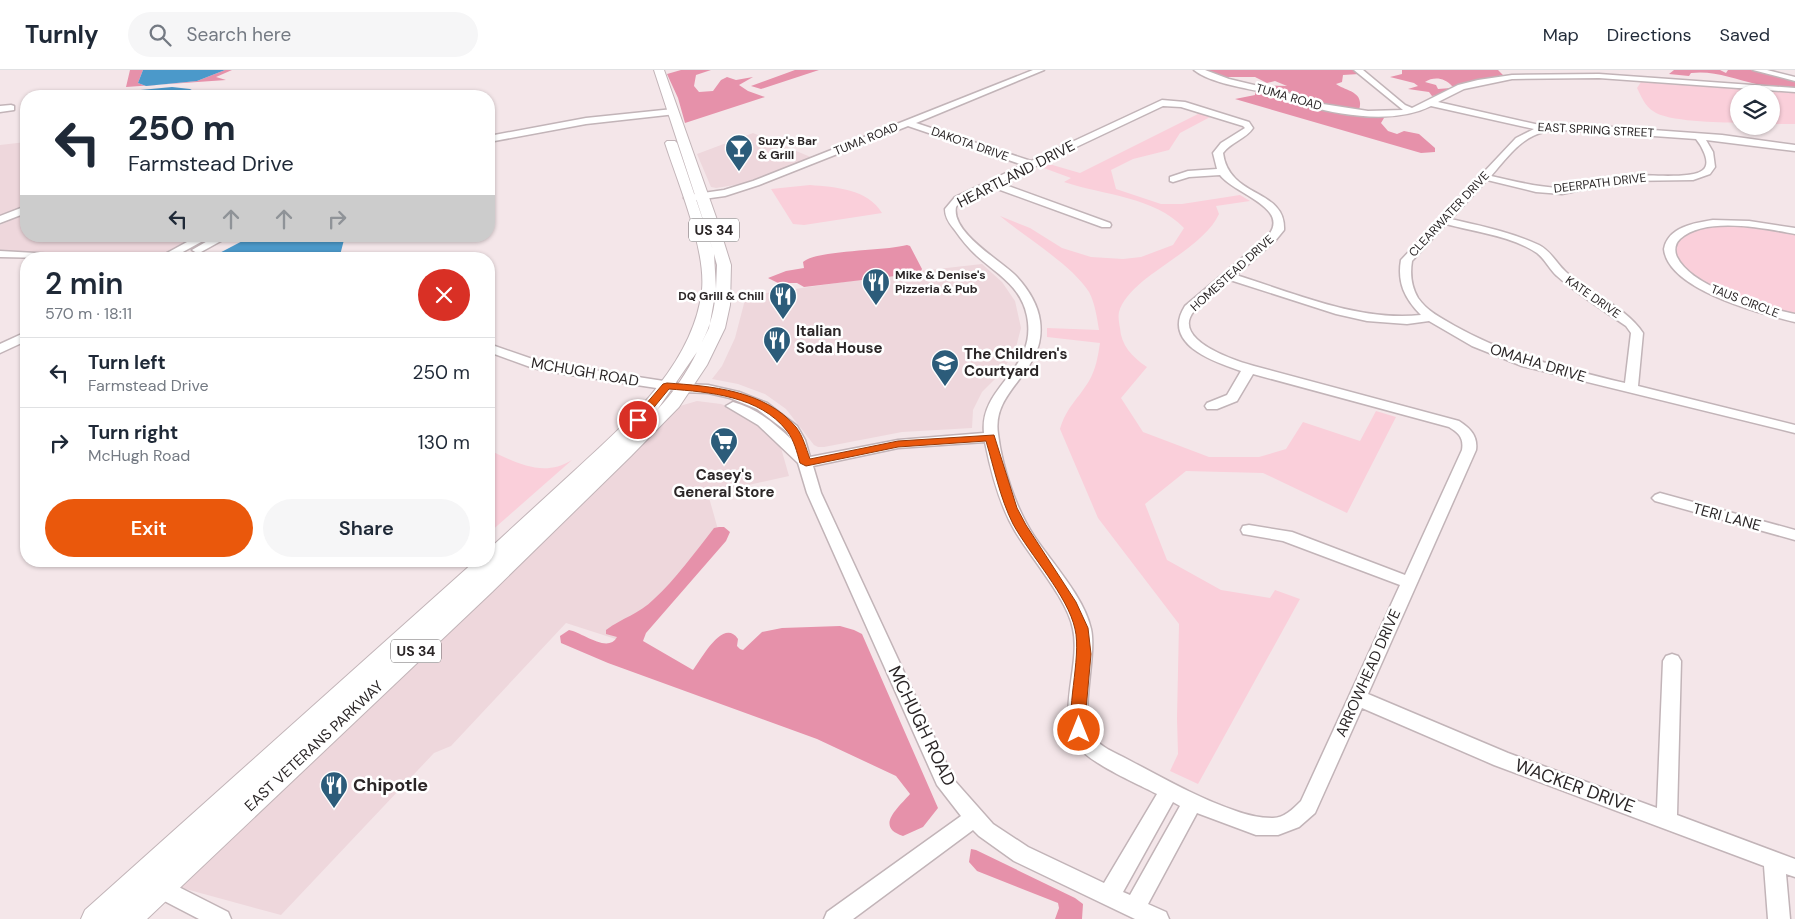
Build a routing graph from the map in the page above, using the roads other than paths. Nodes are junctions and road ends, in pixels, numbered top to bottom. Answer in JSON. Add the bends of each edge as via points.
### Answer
{"nodes":[{"id":1,"x":648,"y":70,"type":"edge"},
{"id":2,"x":659,"y":70,"type":"edge"},
{"id":3,"x":1040,"y":70,"type":"edge"},
{"id":4,"x":1198,"y":70,"type":"edge"},
{"id":5,"x":1358,"y":70,"type":"edge"},
{"id":6,"x":1501,"y":70,"type":"edge"},
{"id":7,"x":1625,"y":70,"type":"edge"},
{"id":8,"x":1757,"y":70,"type":"edge"},
{"id":9,"x":1512,"y":77,"type":"junction"},
{"id":10,"x":1634,"y":79,"type":"junction"},
{"id":11,"x":1795,"y":79,"type":"edge"},
{"id":12,"x":1795,"y":90,"type":"edge"},
{"id":13,"x":1430,"y":103,"type":"junction"},
{"id":14,"x":11,"y":108,"type":"dead end"},
{"id":15,"x":0,"y":109,"type":"edge"},
{"id":16,"x":666,"y":110,"type":"junction"},
{"id":17,"x":1411,"y":111,"type":"junction"},
{"id":18,"x":908,"y":123,"type":"junction"},
{"id":19,"x":1544,"y":130,"type":"junction"},
{"id":20,"x":495,"y":132,"type":"edge"},
{"id":21,"x":1699,"y":137,"type":"junction"},
{"id":22,"x":495,"y":138,"type":"edge"},
{"id":23,"x":1795,"y":148,"type":"edge"},
{"id":24,"x":1032,"y":165,"type":"junction"},
{"id":25,"x":1223,"y":172,"type":"junction"},
{"id":26,"x":1484,"y":177,"type":"junction"},
{"id":27,"x":1173,"y":179,"type":"dead end"},
{"id":28,"x":993,"y":184,"type":"junction"},
{"id":29,"x":703,"y":196,"type":"junction"},
{"id":30,"x":689,"y":198,"type":"junction"},
{"id":31,"x":20,"y":212,"type":"edge"},
{"id":32,"x":0,"y":220,"type":"edge"},
{"id":33,"x":1444,"y":220,"type":"junction"},
{"id":34,"x":1106,"y":225,"type":"dead end"},
{"id":35,"x":1795,"y":231,"type":"edge"},
{"id":36,"x":194,"y":242,"type":"edge"},
{"id":37,"x":213,"y":242,"type":"edge"},
{"id":38,"x":175,"y":252,"type":"edge"},
{"id":39,"x":194,"y":252,"type":"edge"},
{"id":40,"x":0,"y":254,"type":"edge"},
{"id":41,"x":20,"y":255,"type":"edge"},
{"id":42,"x":1228,"y":276,"type":"junction"},
{"id":43,"x":1432,"y":317,"type":"junction"},
{"id":44,"x":1795,"y":318,"type":"edge"},
{"id":45,"x":20,"y":328,"type":"edge"},
{"id":46,"x":0,"y":338,"type":"edge"},
{"id":47,"x":20,"y":339,"type":"edge"},
{"id":48,"x":0,"y":349,"type":"edge"},
{"id":49,"x":495,"y":350,"type":"edge"},
{"id":50,"x":1249,"y":368,"type":"junction"},
{"id":51,"x":675,"y":387,"type":"junction"},
{"id":52,"x":1631,"y":388,"type":"junction"},
{"id":53,"x":1212,"y":406,"type":"dead end"},
{"id":54,"x":1795,"y":428,"type":"edge"},
{"id":55,"x":1472,"y":432,"type":"joint"},
{"id":56,"x":991,"y":437,"type":"junction"},
{"id":57,"x":806,"y":463,"type":"junction"},
{"id":58,"x":1660,"y":498,"type":"dead end"},
{"id":59,"x":1249,"y":530,"type":"dead end"},
{"id":60,"x":1795,"y":535,"type":"edge"},
{"id":61,"x":495,"y":555,"type":"edge"},
{"id":62,"x":482,"y":567,"type":"edge"},
{"id":63,"x":1408,"y":582,"type":"junction"},
{"id":64,"x":1672,"y":661,"type":"dead end"},
{"id":65,"x":1358,"y":698,"type":"junction"},
{"id":66,"x":1170,"y":790,"type":"junction"},
{"id":67,"x":1193,"y":802,"type":"junction"},
{"id":68,"x":974,"y":818,"type":"junction"},
{"id":69,"x":1667,"y":819,"type":"junction"},
{"id":70,"x":1774,"y":860,"type":"junction"},
{"id":71,"x":1795,"y":868,"type":"edge"},
{"id":72,"x":150,"y":882,"type":"junction"},
{"id":73,"x":1109,"y":895,"type":"junction"},
{"id":74,"x":1135,"y":907,"type":"junction"},
{"id":75,"x":95,"y":919,"type":"edge"},
{"id":76,"x":128,"y":919,"type":"edge"},
{"id":77,"x":220,"y":919,"type":"edge"},
{"id":78,"x":835,"y":919,"type":"edge"},
{"id":79,"x":1158,"y":919,"type":"edge"},
{"id":80,"x":1779,"y":919,"type":"edge"}],
"edges":[{"from":1,"to":16,"type":"main road","name":"EAST VETERANS PARKWAY","number":"US 34"},
{"from":2,"to":16,"type":"main road","name":"EAST VETERANS PARKWAY","number":"US 34"},
{"from":3,"to":18,"type":"street","name":"TUMA ROAD"},
{"from":4,"to":17,"type":"street","name":"TUMA ROAD","via":[[1326,108],[1368,114]]},
{"from":5,"to":17,"type":"street"},
{"from":6,"to":9,"type":"street"},
{"from":7,"to":10,"type":"street"},
{"from":8,"to":11,"type":"street"},
{"from":9,"to":10,"type":"street","name":"TUMA ROAD"},
{"from":9,"to":13,"type":"street","name":"TUMA ROAD","via":[[1469,84]]},
{"from":10,"to":12,"type":"street","name":"TUMA ROAD"},
{"from":13,"to":17,"type":"street","name":"TUMA ROAD"},
{"from":13,"to":19,"type":"street","name":"EAST SPRING STREET"},
{"from":14,"to":15,"type":"street"},
{"from":16,"to":20,"type":"street","via":[[586,116]]},
{"from":16,"to":22,"type":"street"},
{"from":16,"to":29,"type":"main road","name":"EAST VETERANS PARKWAY","number":"US 34"},
{"from":16,"to":30,"type":"main road","name":"EAST VETERANS PARKWAY","number":"US 34"},
{"from":18,"to":24,"type":"street","name":"DAKOTA DRIVE"},
{"from":18,"to":29,"type":"street","name":"TUMA ROAD","via":[[756,183]]},
{"from":19,"to":21,"type":"street","name":"EAST SPRING STREET","via":[[1583,128]]},
{"from":19,"to":26,"type":"street","name":"CLEARWATER DRIVE","via":[[1519,140]]},
{"from":21,"to":23,"type":"street","name":"EAST SPRING STREET"},
{"from":21,"to":26,"type":"street","name":"DEERPATH DRIVE","via":[[1709,150],[1710,167],[1703,174],[1624,178],[1562,191],[1536,189]]},
{"from":24,"to":25,"type":"street","name":"HEARTLAND DRIVE","via":[[1162,103],[1171,103],[1237,120],[1248,126],[1247,131],[1218,153]]},
{"from":24,"to":28,"type":"street","name":"HEARTLAND DRIVE"},
{"from":25,"to":27,"type":"street","via":[[1188,174]]},
{"from":25,"to":42,"type":"street","name":"HOMESTEAD DRIVE","via":[[1269,206],[1279,218],[1279,230]]},
{"from":26,"to":33,"type":"street","name":"CLEARWATER DRIVE"},
{"from":28,"to":34,"type":"street"},
{"from":28,"to":56,"type":"street","name":"HEARTLAND DRIVE","via":[[953,204],[950,210],[951,217],[976,249],[1010,275],[1021,288],[1034,317],[1029,356],[993,405]]},
{"from":29,"to":30,"type":"street","name":"TUMA ROAD"},
{"from":29,"to":51,"type":"main road","name":"EAST VETERANS PARKWAY","number":"US 34","via":[[721,252],[725,279],[723,305],[711,341]]},
{"from":30,"to":51,"type":"main road","name":"EAST VETERANS PARKWAY","number":"US 34","via":[[707,253],[709,289],[701,328]]},
{"from":31,"to":32,"type":"street"},
{"from":33,"to":43,"type":"street","name":"CLEARWATER DRIVE","via":[[1407,260],[1403,272],[1405,284],[1414,300]]},
{"from":33,"to":52,"type":"street","name":"KATE DRIVE","via":[[1512,238],[1536,248],[1576,287],[1630,323],[1637,333]]},
{"from":35,"to":44,"type":"street","name":"TAUS CIRCLE","via":[[1737,224],[1705,225],[1678,234],[1671,241],[1669,250],[1682,270],[1704,285],[1750,305]]},
{"from":36,"to":38,"type":"street"},
{"from":37,"to":39,"type":"street"},
{"from":40,"to":41,"type":"street"},
{"from":42,"to":43,"type":"street","via":[[1366,317],[1407,320]]},
{"from":42,"to":50,"type":"street","name":"HOMESTEAD DRIVE","via":[[1189,309],[1184,320],[1185,333],[1213,356]]},
{"from":43,"to":52,"type":"street","name":"OMAHA DRIVE","via":[[1476,343],[1509,357]]},
{"from":45,"to":46,"type":"street"},
{"from":47,"to":48,"type":"street"},
{"from":49,"to":51,"type":"street","name":"MCHUGH ROAD","via":[[538,365]]},
{"from":50,"to":53,"type":"street","via":[[1232,398]]},
{"from":50,"to":55,"type":"street","name":"HOMESTEAD DRIVE","via":[[1454,424]]},
{"from":51,"to":57,"type":"street","name":"MCHUGH ROAD","via":[[749,412],[776,431]]},
{"from":51,"to":61,"type":"main road","name":"EAST VETERANS PARKWAY","number":"US 34"},
{"from":51,"to":72,"type":"main road","name":"EAST VETERANS PARKWAY","number":"US 34","via":[[648,430],[485,588]]},
{"from":52,"to":54,"type":"street","name":"OMAHA DRIVE"},
{"from":55,"to":63,"type":"street","name":"ARROWHEAD DRIVE","via":[[1469,450]]},
{"from":56,"to":57,"type":"street","via":[[898,444]]},
{"from":56,"to":66,"type":"street","name":"HEARTLAND DRIVE","via":[[1011,508],[1072,605],[1082,628],[1084,654],[1078,721],[1084,739],[1094,750]]},
{"from":57,"to":68,"type":"street","name":"MCHUGH ROAD","via":[[814,493],[947,784]]},
{"from":58,"to":60,"type":"street","name":"TERI LANE"},
{"from":59,"to":63,"type":"street","via":[[1286,536]]},
{"from":62,"to":72,"type":"main road","name":"EAST VETERANS PARKWAY","number":"US 34"},
{"from":63,"to":65,"type":"street","name":"ARROWHEAD DRIVE"},
{"from":64,"to":69,"type":"street"},
{"from":65,"to":67,"type":"street","name":"ARROWHEAD DRIVE","via":[[1308,808],[1292,822],[1272,827],[1245,824]]},
{"from":65,"to":69,"type":"street","name":"WACKER DRIVE","via":[[1501,759]]},
{"from":66,"to":67,"type":"street","name":"HEARTLAND DRIVE"},
{"from":66,"to":73,"type":"street"},
{"from":67,"to":74,"type":"street"},
{"from":68,"to":73,"type":"street","name":"MCHUGH ROAD","via":[[1021,854]]},
{"from":68,"to":78,"type":"street"},
{"from":69,"to":70,"type":"street","name":"WACKER DRIVE"},
{"from":70,"to":71,"type":"street","name":"WACKER DRIVE"},
{"from":70,"to":80,"type":"street"},
{"from":72,"to":75,"type":"main road","name":"EAST VETERANS PARKWAY","number":"US 34"},
{"from":72,"to":76,"type":"main road","name":"EAST VETERANS PARKWAY","number":"US 34"},
{"from":72,"to":77,"type":"street"},
{"from":73,"to":74,"type":"street","name":"MCHUGH ROAD"},
{"from":74,"to":79,"type":"street","name":"MCHUGH ROAD"}]}
